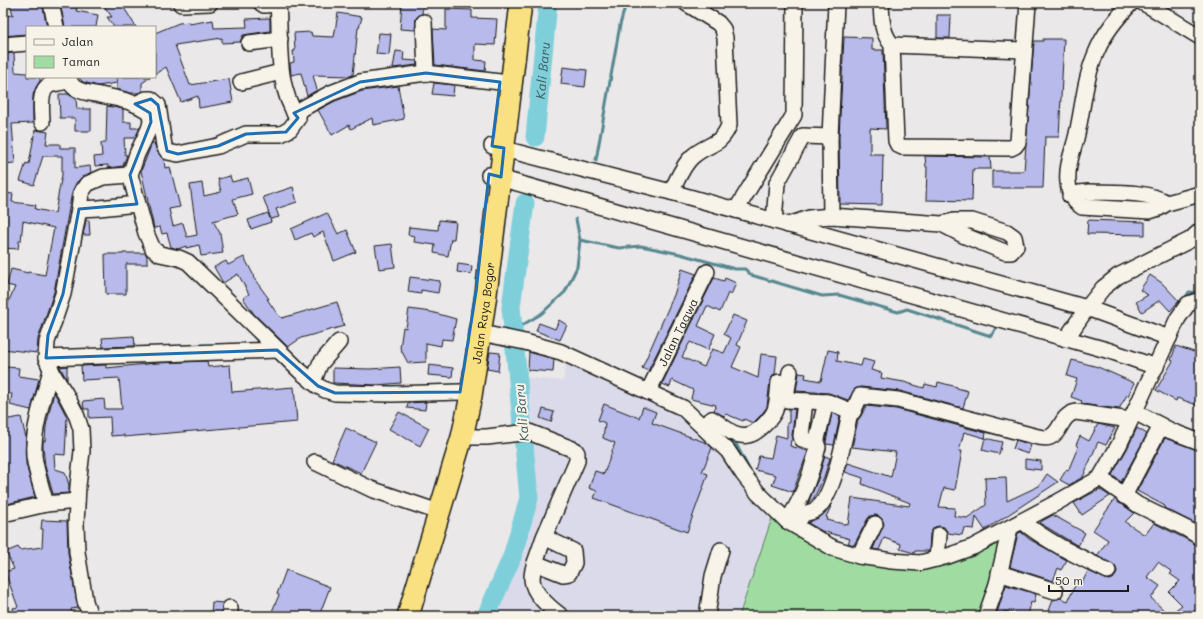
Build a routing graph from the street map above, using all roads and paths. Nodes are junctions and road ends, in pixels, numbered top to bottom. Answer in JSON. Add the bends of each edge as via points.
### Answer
{"nodes":[{"id":1,"x":51,"y":3,"type":"edge"},
{"id":2,"x":210,"y":3,"type":"edge"},
{"id":3,"x":260,"y":3,"type":"edge"},
{"id":4,"x":510,"y":3,"type":"edge"},
{"id":5,"x":521,"y":3,"type":"edge"},
{"id":6,"x":686,"y":3,"type":"edge"},
{"id":7,"x":795,"y":3,"type":"edge"},
{"id":8,"x":836,"y":3,"type":"edge"},
{"id":9,"x":881,"y":3,"type":"edge"},
{"id":10,"x":1028,"y":3,"type":"edge"},
{"id":11,"x":1131,"y":3,"type":"edge"},
{"id":12,"x":1143,"y":3,"type":"edge"},
{"id":13,"x":181,"y":4,"type":"dead end"},
{"id":14,"x":278,"y":4,"type":"edge"},
{"id":15,"x":424,"y":22,"type":"dead end"},
{"id":16,"x":56,"y":26,"type":"edge"},
{"id":17,"x":1200,"y":37,"type":"edge"},
{"id":18,"x":280,"y":39,"type":"junction"},
{"id":19,"x":249,"y":42,"type":"dead end"},
{"id":20,"x":26,"y":43,"type":"edge"},
{"id":21,"x":3,"y":45,"type":"edge"},
{"id":22,"x":892,"y":45,"type":"junction"},
{"id":23,"x":1024,"y":50,"type":"junction"},
{"id":24,"x":281,"y":72,"type":"junction"},
{"id":25,"x":426,"y":73,"type":"junction"},
{"id":26,"x":69,"y":79,"type":"edge"},
{"id":27,"x":241,"y":82,"type":"dead end"},
{"id":28,"x":500,"y":82,"type":"junction"},
{"id":29,"x":135,"y":104,"type":"junction"},
{"id":30,"x":296,"y":115,"type":"junction"},
{"id":31,"x":42,"y":122,"type":"dead end"},
{"id":32,"x":830,"y":137,"type":"junction"},
{"id":33,"x":498,"y":147,"type":"junction"},
{"id":34,"x":130,"y":175,"type":"junction"},
{"id":35,"x":495,"y":176,"type":"junction"},
{"id":36,"x":671,"y":192,"type":"junction"},
{"id":37,"x":1200,"y":194,"type":"edge"},
{"id":38,"x":137,"y":204,"type":"junction"},
{"id":39,"x":80,"y":209,"type":"junction"},
{"id":40,"x":736,"y":210,"type":"junction"},
{"id":41,"x":831,"y":216,"type":"junction"},
{"id":42,"x":774,"y":221,"type":"junction"},
{"id":43,"x":942,"y":224,"type":"dead end"},
{"id":44,"x":788,"y":225,"type":"junction"},
{"id":45,"x":1200,"y":231,"type":"edge"},
{"id":46,"x":707,"y":272,"type":"dead end"},
{"id":47,"x":1200,"y":300,"type":"edge"},
{"id":48,"x":1087,"y":308,"type":"junction"},
{"id":49,"x":490,"y":335,"type":"junction"},
{"id":50,"x":1066,"y":338,"type":"junction"},
{"id":51,"x":1169,"y":338,"type":"junction"},
{"id":52,"x":339,"y":342,"type":"dead end"},
{"id":53,"x":277,"y":350,"type":"junction"},
{"id":54,"x":48,"y":365,"type":"junction"},
{"id":55,"x":1156,"y":367,"type":"junction"},
{"id":56,"x":313,"y":382,"type":"junction"},
{"id":57,"x":650,"y":388,"type":"junction"},
{"id":58,"x":460,"y":392,"type":"junction"},
{"id":59,"x":805,"y":401,"type":"junction"},
{"id":60,"x":826,"y":402,"type":"junction"},
{"id":61,"x":850,"y":412,"type":"junction"},
{"id":62,"x":1133,"y":416,"type":"junction"},
{"id":63,"x":706,"y":423,"type":"junction"},
{"id":64,"x":1161,"y":426,"type":"junction"},
{"id":65,"x":462,"y":437,"type":"junction"},
{"id":66,"x":1200,"y":442,"type":"edge"},
{"id":67,"x":816,"y":443,"type":"junction"},
{"id":68,"x":315,"y":462,"type":"dead end"},
{"id":69,"x":1100,"y":478,"type":"junction"},
{"id":70,"x":1124,"y":496,"type":"junction"},
{"id":71,"x":77,"y":501,"type":"junction"},
{"id":72,"x":46,"y":504,"type":"junction"},
{"id":73,"x":430,"y":509,"type":"junction"},
{"id":74,"x":3,"y":514,"type":"edge"},
{"id":75,"x":793,"y":521,"type":"junction"},
{"id":76,"x":875,"y":524,"type":"dead end"},
{"id":77,"x":1016,"y":525,"type":"junction"},
{"id":78,"x":939,"y":534,"type":"dead end"},
{"id":79,"x":544,"y":537,"type":"junction"},
{"id":80,"x":1200,"y":537,"type":"edge"},
{"id":81,"x":721,"y":550,"type":"dead end"},
{"id":82,"x":860,"y":554,"type":"junction"},
{"id":83,"x":937,"y":556,"type":"junction"},
{"id":84,"x":535,"y":563,"type":"junction"},
{"id":85,"x":1108,"y":571,"type":"dead end"},
{"id":86,"x":999,"y":573,"type":"junction"},
{"id":87,"x":1054,"y":591,"type":"dead end"},
{"id":88,"x":90,"y":616,"type":"edge"},
{"id":89,"x":397,"y":616,"type":"edge"},
{"id":90,"x":408,"y":616,"type":"edge"},
{"id":91,"x":561,"y":616,"type":"edge"},
{"id":92,"x":707,"y":616,"type":"edge"},
{"id":93,"x":986,"y":616,"type":"edge"}],
"edges":[{"from":1,"to":16,"type":"street"},
{"from":2,"to":13,"type":"street"},
{"from":3,"to":14,"type":"street"},
{"from":4,"to":28,"type":"highway","name":"Jalan Raya Bogor"},
{"from":5,"to":33,"type":"highway","name":"Jalan Raya Bogor"},
{"from":6,"to":36,"type":"street","via":[[718,23],[723,29],[728,125],[725,134],[718,141],[691,158]]},
{"from":7,"to":40,"type":"street","via":[[794,115]]},
{"from":8,"to":32,"type":"street"},
{"from":9,"to":22,"type":"street","via":[[883,30]]},
{"from":10,"to":23,"type":"street"},
{"from":11,"to":37,"type":"street","via":[[1116,19],[1095,53],[1070,158],[1067,180],[1070,196],[1082,206],[1150,211],[1167,202]]},
{"from":12,"to":17,"type":"street"},
{"from":14,"to":18,"type":"street"},
{"from":15,"to":25,"type":"street"},
{"from":18,"to":19,"type":"street"},
{"from":18,"to":24,"type":"street"},
{"from":20,"to":21,"type":"street"},
{"from":22,"to":23,"type":"street"},
{"from":22,"to":23,"type":"street","via":[[896,141],[902,146],[1016,146]]},
{"from":24,"to":27,"type":"street"},
{"from":24,"to":30,"type":"street","via":[[286,94]]},
{"from":25,"to":28,"type":"street"},
{"from":25,"to":30,"type":"street","via":[[360,82],[331,94]]},
{"from":26,"to":29,"type":"street","via":[[77,89],[86,93]]},
{"from":26,"to":31,"type":"street","via":[[52,84],[44,90]]},
{"from":28,"to":33,"type":"highway","name":"Jalan Raya Bogor"},
{"from":29,"to":30,"type":"street","via":[[146,99],[158,104],[164,146],[171,153],[218,146],[246,134],[281,134],[290,129]]},
{"from":29,"to":34,"type":"street","via":[[150,113],[151,122]]},
{"from":32,"to":41,"type":"street"},
{"from":32,"to":42,"type":"street","via":[[803,136],[777,183]]},
{"from":33,"to":35,"type":"highway","name":"Jalan Raya Bogor"},
{"from":33,"to":36,"type":"street"},
{"from":34,"to":38,"type":"street"},
{"from":34,"to":39,"type":"street","via":[[103,177],[87,184],[81,193]]},
{"from":35,"to":49,"type":"highway","name":"Jalan Raya Bogor"},
{"from":35,"to":50,"type":"street"},
{"from":35,"to":58,"type":"highway","name":"Jalan Raya Bogor"},
{"from":36,"to":40,"type":"street"},
{"from":38,"to":39,"type":"street"},
{"from":38,"to":53,"type":"street","via":[[153,249],[160,254],[188,262]]},
{"from":39,"to":54,"type":"street","via":[[63,294],[48,335]]},
{"from":40,"to":42,"type":"street"},
{"from":41,"to":43,"type":"street"},
{"from":41,"to":44,"type":"street","via":[[809,218]]},
{"from":42,"to":44,"type":"street"},
{"from":44,"to":48,"type":"street"},
{"from":45,"to":48,"type":"street","via":[[1190,240],[1118,276],[1102,288]]},
{"from":46,"to":57,"type":"street","name":"Jalan Taqwa"},
{"from":47,"to":51,"type":"street","via":[[1188,304]]},
{"from":48,"to":50,"type":"street"},
{"from":48,"to":51,"type":"street"},
{"from":49,"to":57,"type":"street","via":[[561,352]]},
{"from":49,"to":65,"type":"highway","name":"Jalan Raya Bogor"},
{"from":50,"to":55,"type":"street"},
{"from":51,"to":55,"type":"street"},
{"from":52,"to":56,"type":"street","via":[[320,364]]},
{"from":53,"to":54,"type":"street"},
{"from":53,"to":56,"type":"street"},
{"from":54,"to":71,"type":"street","via":[[73,408],[81,429],[82,451]]},
{"from":54,"to":72,"type":"street","via":[[34,443],[36,467]]},
{"from":55,"to":62,"type":"street"},
{"from":56,"to":58,"type":"street","via":[[336,393]]},
{"from":57,"to":63,"type":"street"},
{"from":58,"to":73,"type":"highway","name":"Jalan Raya Bogor"},
{"from":59,"to":60,"type":"street"},
{"from":59,"to":63,"type":"street","via":[[787,399],[786,371],[774,414],[756,432],[746,436],[733,433],[713,420]]},
{"from":59,"to":67,"type":"street","via":[[801,436],[802,439]]},
{"from":60,"to":61,"type":"street"},
{"from":60,"to":67,"type":"street"},
{"from":61,"to":62,"type":"street","via":[[854,412],[860,396],[898,400],[1044,438],[1054,434],[1070,413]]},
{"from":61,"to":75,"type":"street","via":[[835,474],[825,498],[817,509]]},
{"from":62,"to":64,"type":"street"},
{"from":62,"to":69,"type":"street"},
{"from":63,"to":75,"type":"street","via":[[758,493]]},
{"from":64,"to":66,"type":"street"},
{"from":64,"to":70,"type":"street"},
{"from":65,"to":79,"type":"street","via":[[520,433],[575,450],[578,457]]},
{"from":65,"to":90,"type":"highway","name":"Jalan Raya Bogor"},
{"from":67,"to":75,"type":"street","via":[[818,447],[813,467]]},
{"from":68,"to":73,"type":"street","via":[[371,489]]},
{"from":69,"to":70,"type":"street"},
{"from":69,"to":77,"type":"street"},
{"from":70,"to":80,"type":"street"},
{"from":71,"to":72,"type":"street"},
{"from":71,"to":88,"type":"street","via":[[77,552]]},
{"from":72,"to":74,"type":"street"},
{"from":73,"to":89,"type":"highway","name":"Jalan Raya Bogor"},
{"from":75,"to":82,"type":"street","via":[[833,548]]},
{"from":76,"to":82,"type":"street"},
{"from":77,"to":83,"type":"street","via":[[973,547]]},
{"from":77,"to":85,"type":"street","via":[[1030,528]]},
{"from":77,"to":86,"type":"street"},
{"from":78,"to":83,"type":"street"},
{"from":79,"to":84,"type":"street"},
{"from":79,"to":84,"type":"street","via":[[573,551],[574,563],[569,572],[563,574]]},
{"from":81,"to":92,"type":"street","via":[[713,576]]},
{"from":82,"to":83,"type":"street","via":[[892,561],[920,563]]},
{"from":84,"to":91,"type":"street","via":[[532,578],[534,585],[548,606]]},
{"from":86,"to":87,"type":"street"},
{"from":86,"to":93,"type":"street"}]}
